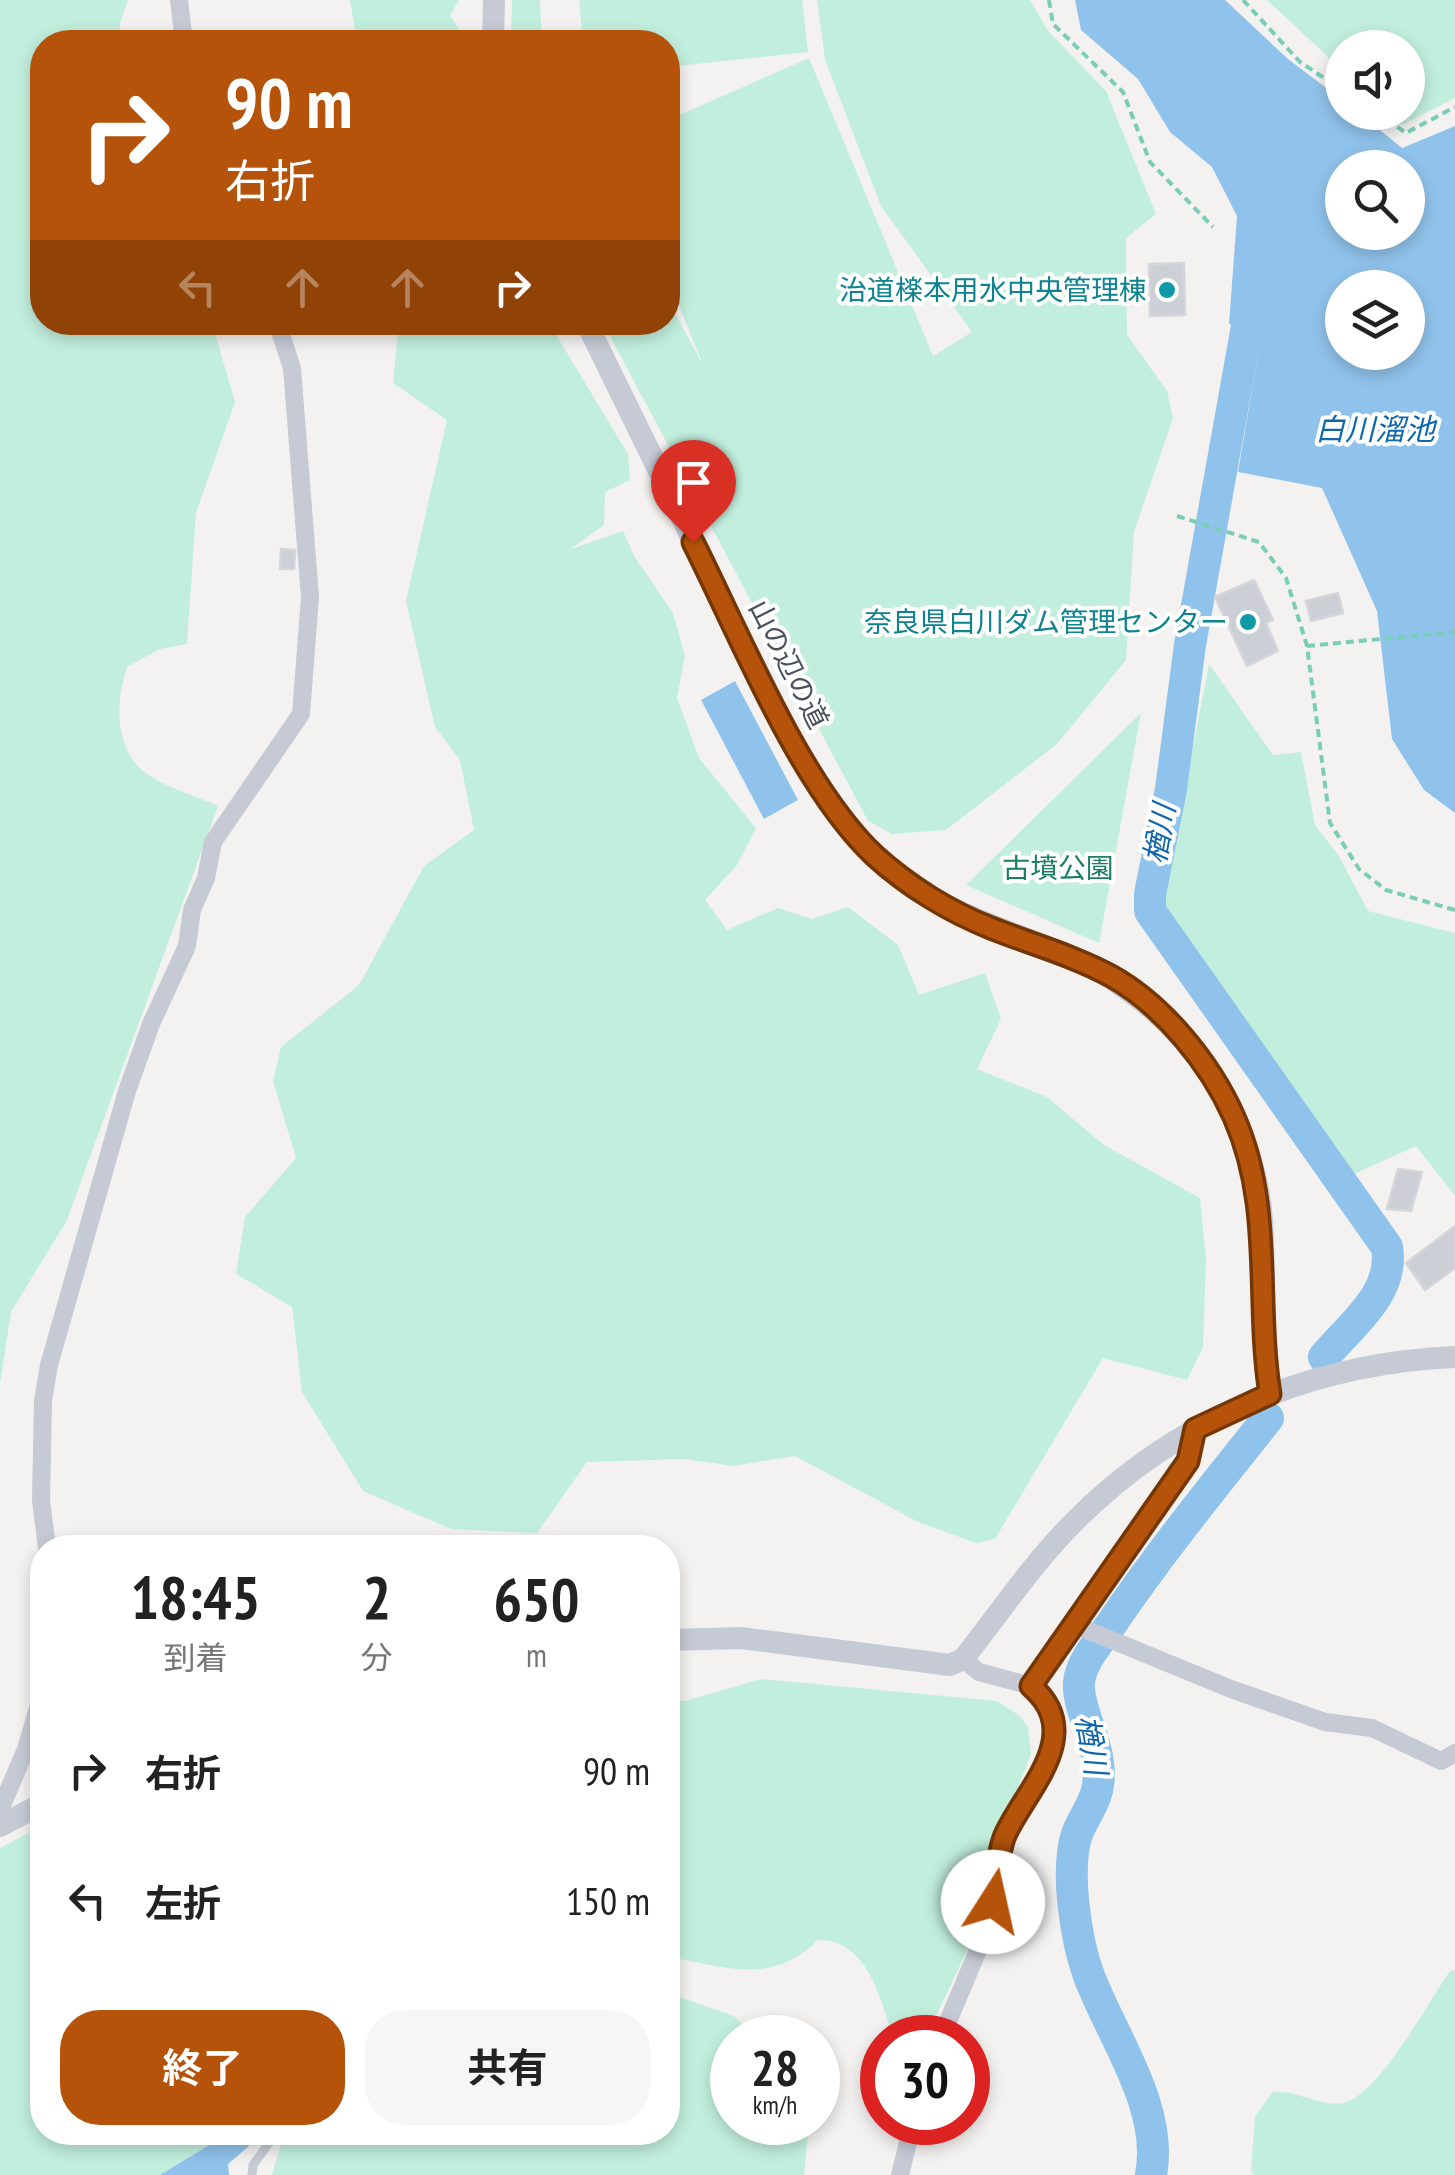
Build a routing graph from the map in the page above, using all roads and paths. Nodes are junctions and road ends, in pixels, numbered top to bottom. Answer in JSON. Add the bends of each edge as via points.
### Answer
{"nodes":[{"id":1,"x":179,"y":0,"type":"edge"},
{"id":2,"x":494,"y":0,"type":"edge"},
{"id":3,"x":1048,"y":0,"type":"edge"},
{"id":4,"x":1243,"y":0,"type":"edge"},
{"id":5,"x":183,"y":30,"type":"edge"},
{"id":6,"x":494,"y":30,"type":"edge"},
{"id":7,"x":1325,"y":79,"type":"edge"},
{"id":8,"x":1455,"y":107,"type":"edge"},
{"id":9,"x":1425,"y":122,"type":"edge"},
{"id":10,"x":1213,"y":227,"type":"dead end"},
{"id":11,"x":281,"y":335,"type":"edge"},
{"id":12,"x":592,"y":335,"type":"edge"},
{"id":13,"x":1177,"y":516,"type":"dead end"},
{"id":14,"x":1455,"y":632,"type":"edge"},
{"id":15,"x":1307,"y":646,"type":"junction"},
{"id":16,"x":1455,"y":910,"type":"edge"},
{"id":17,"x":1455,"y":1357,"type":"edge"},
{"id":18,"x":1270,"y":1394,"type":"junction"},
{"id":19,"x":1195,"y":1429,"type":"junction"},
{"id":20,"x":46,"y":1535,"type":"edge"},
{"id":21,"x":1075,"y":1625,"type":"junction"},
{"id":22,"x":680,"y":1640,"type":"edge"},
{"id":23,"x":962,"y":1659,"type":"junction"},
{"id":24,"x":1031,"y":1686,"type":"junction"},
{"id":25,"x":30,"y":1736,"type":"edge"},
{"id":26,"x":1455,"y":1753,"type":"edge"},
{"id":27,"x":0,"y":1810,"type":"edge"},
{"id":28,"x":30,"y":1810,"type":"edge"},
{"id":29,"x":0,"y":1826,"type":"edge"},
{"id":30,"x":950,"y":2015,"type":"edge"},
{"id":31,"x":267,"y":2145,"type":"edge"},
{"id":32,"x":907,"y":2145,"type":"edge"},
{"id":33,"x":252,"y":2175,"type":"edge"},
{"id":34,"x":900,"y":2175,"type":"edge"}],
"edges":[{"from":1,"to":5,"type":"street"},
{"from":2,"to":6,"type":"street"},
{"from":3,"to":10,"type":"path","via":[[1052,24],[1123,92],[1150,162]]},
{"from":4,"to":7,"type":"path","via":[[1300,62]]},
{"from":8,"to":9,"type":"path"},
{"from":11,"to":20,"type":"street","via":[[292,368],[310,597],[301,714],[213,842],[188,946],[127,1090],[49,1365],[43,1401]]},
{"from":12,"to":18,"type":"street","name":"山の辺の道","via":[[812,776],[874,854],[926,895],[1114,978],[1163,1016],[1199,1058],[1233,1114],[1252,1166],[1262,1216]]},
{"from":13,"to":15,"type":"path","via":[[1259,542],[1286,578]]},
{"from":14,"to":15,"type":"path"},
{"from":15,"to":16,"type":"path","via":[[1330,822],[1359,869],[1386,890]]},
{"from":17,"to":18,"type":"street","via":[[1394,1362]]},
{"from":18,"to":19,"type":"street"},
{"from":19,"to":21,"type":"street","via":[[1188,1461]]},
{"from":19,"to":23,"type":"street","via":[[1136,1466],[1074,1522]]},
{"from":21,"to":24,"type":"street"},
{"from":21,"to":26,"type":"street","via":[[1325,1722],[1372,1728],[1442,1761]]},
{"from":22,"to":23,"type":"street","via":[[741,1638],[924,1664]]},
{"from":23,"to":24,"type":"street","via":[[979,1672]]},
{"from":24,"to":30,"type":"street","via":[[1050,1708],[1049,1763],[1005,1835],[988,1929]]},
{"from":25,"to":27,"type":"street"},
{"from":28,"to":29,"type":"street"},
{"from":31,"to":33,"type":"lane"},
{"from":32,"to":34,"type":"street"}]}
